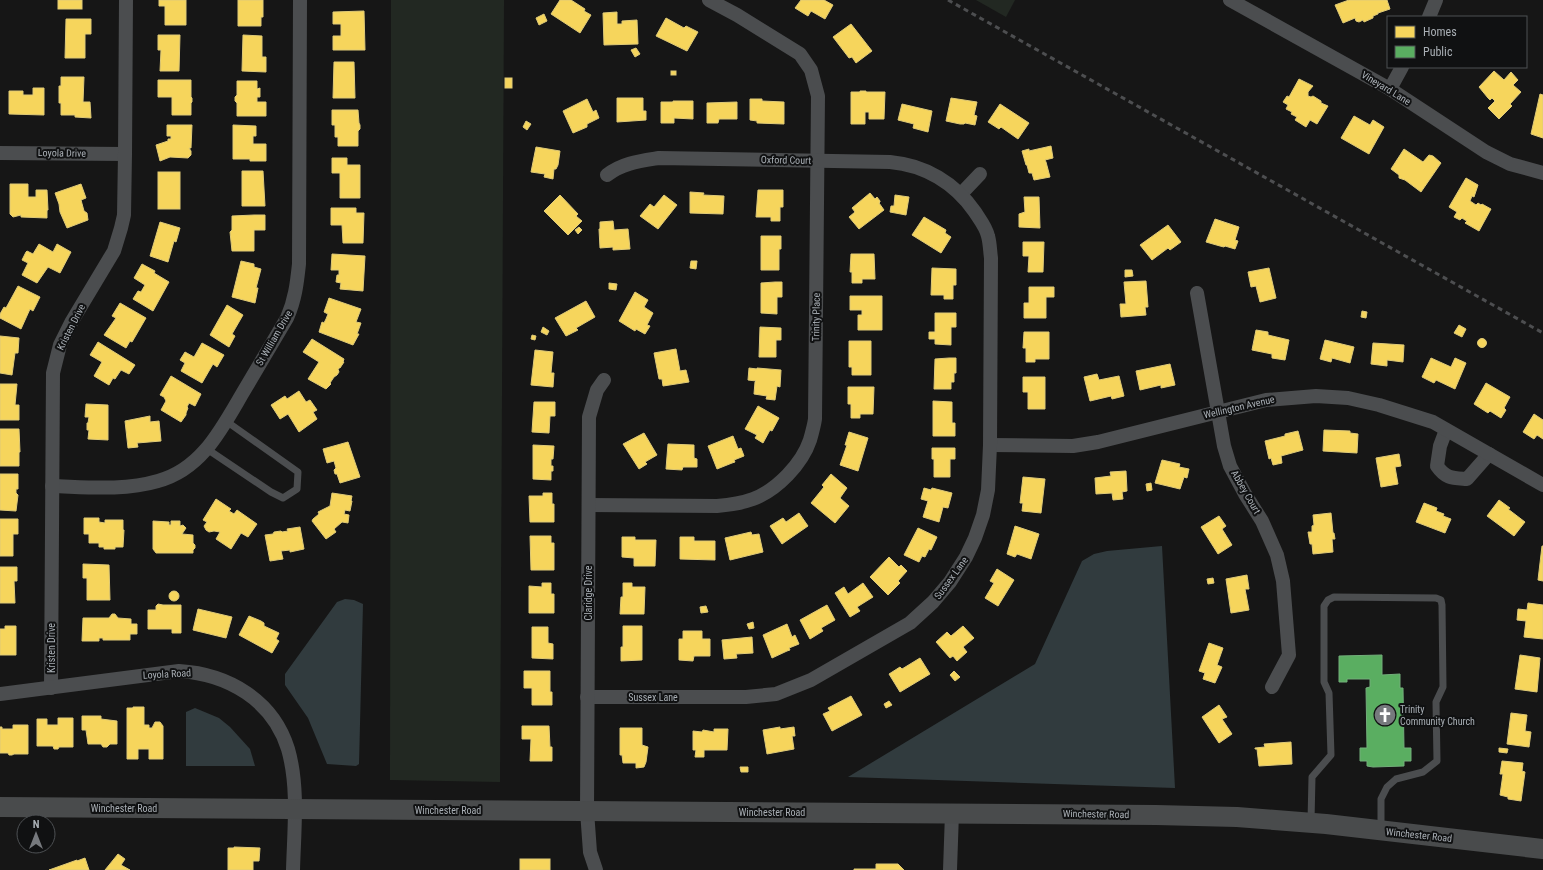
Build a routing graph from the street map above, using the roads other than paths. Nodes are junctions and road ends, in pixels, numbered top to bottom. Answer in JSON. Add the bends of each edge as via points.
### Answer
{"nodes":[{"id":1,"x":126,"y":0,"type":"edge"},
{"id":2,"x":300,"y":0,"type":"edge"},
{"id":3,"x":709,"y":0,"type":"edge"},
{"id":4,"x":1230,"y":0,"type":"edge"},
{"id":5,"x":1436,"y":0,"type":"edge"},
{"id":6,"x":1429,"y":16,"type":"edge"},
{"id":7,"x":1401,"y":68,"type":"edge"},
{"id":8,"x":1390,"y":89,"type":"junction"},
{"id":9,"x":0,"y":153,"type":"edge"},
{"id":10,"x":125,"y":154,"type":"junction"},
{"id":11,"x":818,"y":160,"type":"junction"},
{"id":12,"x":1543,"y":173,"type":"edge"},
{"id":13,"x":980,"y":174,"type":"dead end"},
{"id":14,"x":607,"y":175,"type":"dead end"},
{"id":15,"x":961,"y":194,"type":"junction"},
{"id":16,"x":1197,"y":293,"type":"dead end"},
{"id":17,"x":604,"y":380,"type":"dead end"},
{"id":18,"x":1218,"y":411,"type":"junction"},
{"id":19,"x":226,"y":421,"type":"junction"},
{"id":20,"x":1446,"y":430,"type":"junction"},
{"id":21,"x":990,"y":445,"type":"junction"},
{"id":22,"x":207,"y":449,"type":"junction"},
{"id":23,"x":1489,"y":454,"type":"junction"},
{"id":24,"x":1543,"y":485,"type":"edge"},
{"id":25,"x":52,"y":486,"type":"junction"},
{"id":26,"x":589,"y":505,"type":"junction"},
{"id":27,"x":1272,"y":687,"type":"dead end"},
{"id":28,"x":51,"y":688,"type":"junction"},
{"id":29,"x":0,"y":694,"type":"edge"},
{"id":30,"x":588,"y":697,"type":"junction"},
{"id":31,"x":0,"y":807,"type":"edge"},
{"id":32,"x":294,"y":809,"type":"junction"},
{"id":33,"x":587,"y":811,"type":"junction"},
{"id":34,"x":952,"y":813,"type":"junction"},
{"id":35,"x":1311,"y":823,"type":"junction"},
{"id":36,"x":1381,"y":830,"type":"junction"},
{"id":37,"x":1543,"y":849,"type":"edge"},
{"id":38,"x":293,"y":870,"type":"edge"},
{"id":39,"x":596,"y":870,"type":"edge"},
{"id":40,"x":950,"y":870,"type":"edge"}],
"edges":[{"from":1,"to":10,"type":"street","name":"Kristen Drive"},
{"from":2,"to":19,"type":"street","name":"St William Drive","via":[[297,288],[287,318]]},
{"from":3,"to":11,"type":"street","name":"Trinity Place","via":[[805,59],[811,70],[818,96]]},
{"from":4,"to":8,"type":"street","name":"Vineyard Lane"},
{"from":5,"to":6,"type":"street"},
{"from":7,"to":8,"type":"street"},
{"from":8,"to":12,"type":"street","name":"Vineyard Lane","via":[[1486,152],[1510,164]]},
{"from":9,"to":10,"type":"street","name":"Loyola Drive"},
{"from":10,"to":25,"type":"street","name":"Kristen Drive","via":[[124,215],[114,251],[72,322],[57,354],[53,373]]},
{"from":11,"to":14,"type":"street","name":"Oxford Court","via":[[659,158],[632,162],[615,168]]},
{"from":11,"to":15,"type":"street","name":"Oxford Court","via":[[902,163],[934,174]]},
{"from":11,"to":26,"type":"street","name":"Trinity Place","via":[[815,419],[810,441],[800,460],[788,475],[765,492],[753,499],[728,505]]},
{"from":13,"to":15,"type":"street"},
{"from":15,"to":21,"type":"street","name":"Sussex Lane","via":[[983,224],[988,236],[991,258]]},
{"from":16,"to":18,"type":"street","name":"Abbey Court"},
{"from":17,"to":26,"type":"street","name":"Claridge Drive","via":[[597,390],[590,417]]},
{"from":18,"to":20,"type":"street","name":"Wellington Avenue","via":[[1279,398],[1348,398],[1379,404],[1432,422]]},
{"from":18,"to":21,"type":"street","name":"Wellington Avenue","via":[[1073,446]]},
{"from":18,"to":27,"type":"street","name":"Abbey Court","via":[[1230,466],[1262,521],[1283,581],[1288,655]]},
{"from":19,"to":22,"type":"street","name":"St William Drive"},
{"from":19,"to":22,"type":"lane","via":[[298,472],[297,489],[283,498]]},
{"from":20,"to":23,"type":"street","name":"Wellington Avenue"},
{"from":20,"to":23,"type":"street","via":[[1437,466],[1442,474],[1451,478],[1467,478]]},
{"from":21,"to":30,"type":"street","name":"Sussex Lane","via":[[988,490],[975,538],[966,558],[950,582],[910,623],[811,680],[776,694],[746,697]]},
{"from":22,"to":25,"type":"street","name":"St William Drive","via":[[197,460],[160,481],[111,487]]},
{"from":23,"to":24,"type":"street","name":"Wellington Avenue"},
{"from":25,"to":28,"type":"street","name":"Kristen Drive"},
{"from":26,"to":30,"type":"street","name":"Claridge Drive"},
{"from":28,"to":29,"type":"street","name":"Loyola Road"},
{"from":28,"to":32,"type":"street","name":"Loyola Road","via":[[179,671],[219,678],[241,689],[258,702],[284,738],[293,777]]},
{"from":30,"to":33,"type":"street","name":"Claridge Drive"},
{"from":31,"to":32,"type":"main road","name":"Winchester Road"},
{"from":32,"to":33,"type":"main road","name":"Winchester Road"},
{"from":32,"to":38,"type":"street","name":"Loyola Road"},
{"from":33,"to":34,"type":"main road","name":"Winchester Road"},
{"from":33,"to":39,"type":"street","name":"Claridge Drive","via":[[590,852]]},
{"from":34,"to":35,"type":"main road","name":"Winchester Road","via":[[1237,817]]},
{"from":34,"to":40,"type":"street"},
{"from":35,"to":36,"type":"main road","name":"Winchester Road"},
{"from":35,"to":36,"type":"lane","via":[[1312,777],[1331,755],[1329,693],[1324,682],[1324,606],[1334,597],[1436,598],[1441,600],[1443,630],[1443,687],[1436,702],[1437,761],[1423,772],[1396,780],[1387,787],[1381,799]]},
{"from":36,"to":37,"type":"main road","name":"Winchester Road"}]}
